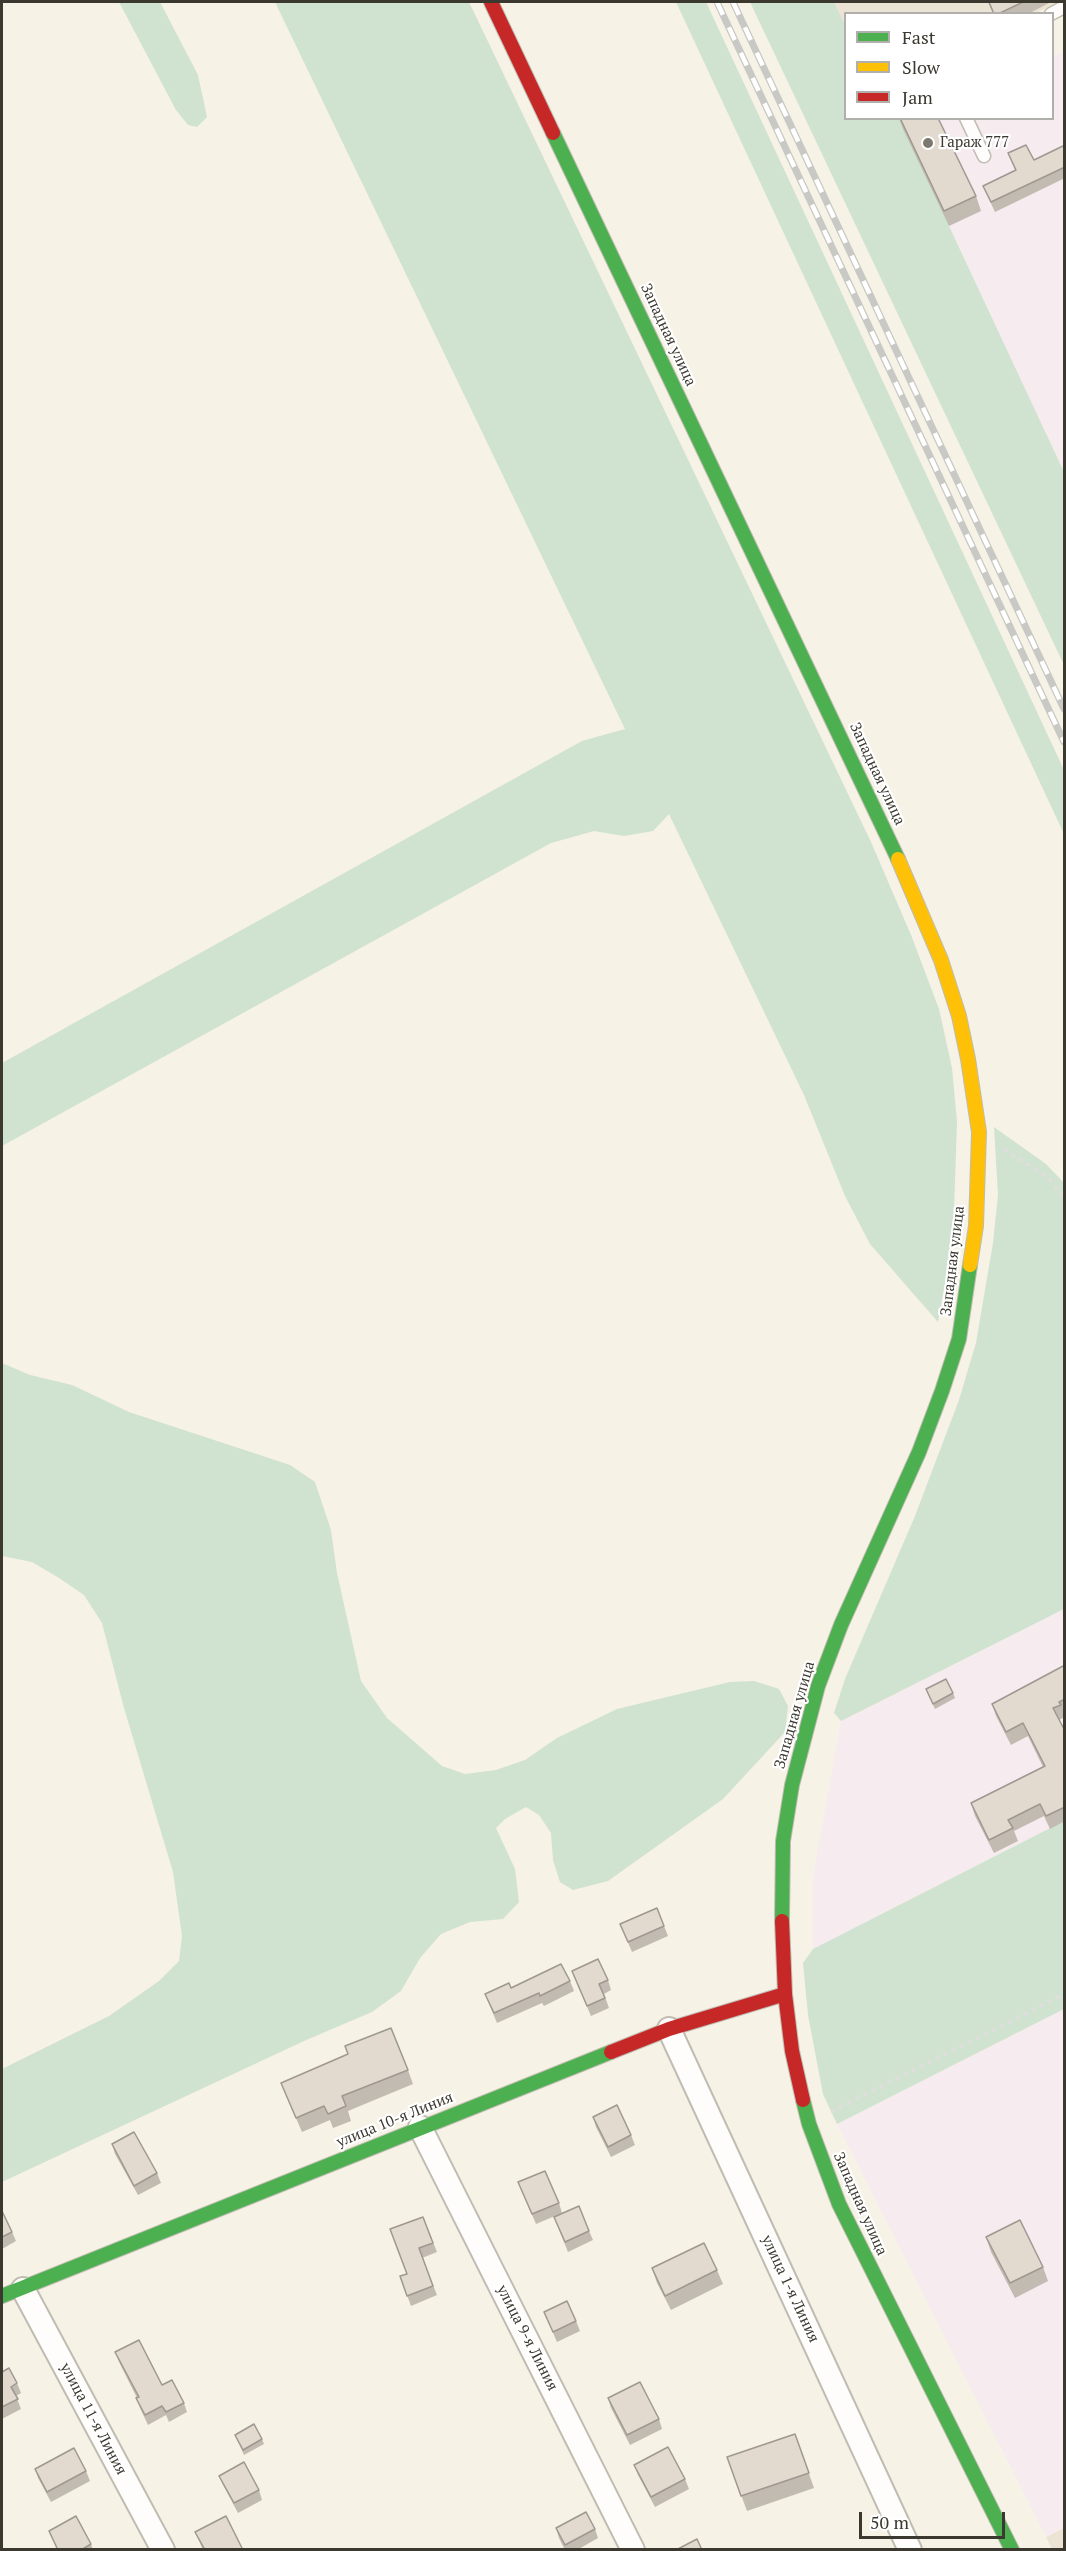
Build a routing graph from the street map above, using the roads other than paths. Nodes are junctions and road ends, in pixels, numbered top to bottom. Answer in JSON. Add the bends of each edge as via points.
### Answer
{"nodes":[{"id":1,"x":490,"y":2,"type":"edge"},
{"id":2,"x":967,"y":120,"type":"edge"},
{"id":3,"x":984,"y":156,"type":"dead end"},
{"id":4,"x":785,"y":1994,"type":"junction"},
{"id":5,"x":669,"y":2029,"type":"junction"},
{"id":6,"x":420,"y":2127,"type":"junction"},
{"id":7,"x":12,"y":2293,"type":"edge"},
{"id":8,"x":163,"y":2550,"type":"edge"},
{"id":9,"x":633,"y":2550,"type":"edge"},
{"id":10,"x":910,"y":2550,"type":"edge"},
{"id":11,"x":1011,"y":2550,"type":"edge"}],
"edges":[{"from":1,"to":4,"type":"street","name":"Западная улица","via":[[908,880],[959,1016],[977,1111],[976,1226],[959,1339],[919,1452],[845,1615],[818,1686],[792,1785],[783,1841],[781,1893]]},
{"from":2,"to":3,"type":"lane"},
{"from":4,"to":5,"type":"street","name":"улица 10-я Линия"},
{"from":4,"to":11,"type":"street","name":"Западная улица","via":[[792,2051],[809,2124],[839,2204]]},
{"from":5,"to":6,"type":"street","name":"улица 10-я Линия"},
{"from":5,"to":10,"type":"street","name":"улица 1-я Линия"},
{"from":6,"to":7,"type":"street","name":"улица 10-я Линия"},
{"from":6,"to":9,"type":"street","name":"улица 9-я Линия"},
{"from":7,"to":8,"type":"street","name":"улица 11-я Линия"}]}
